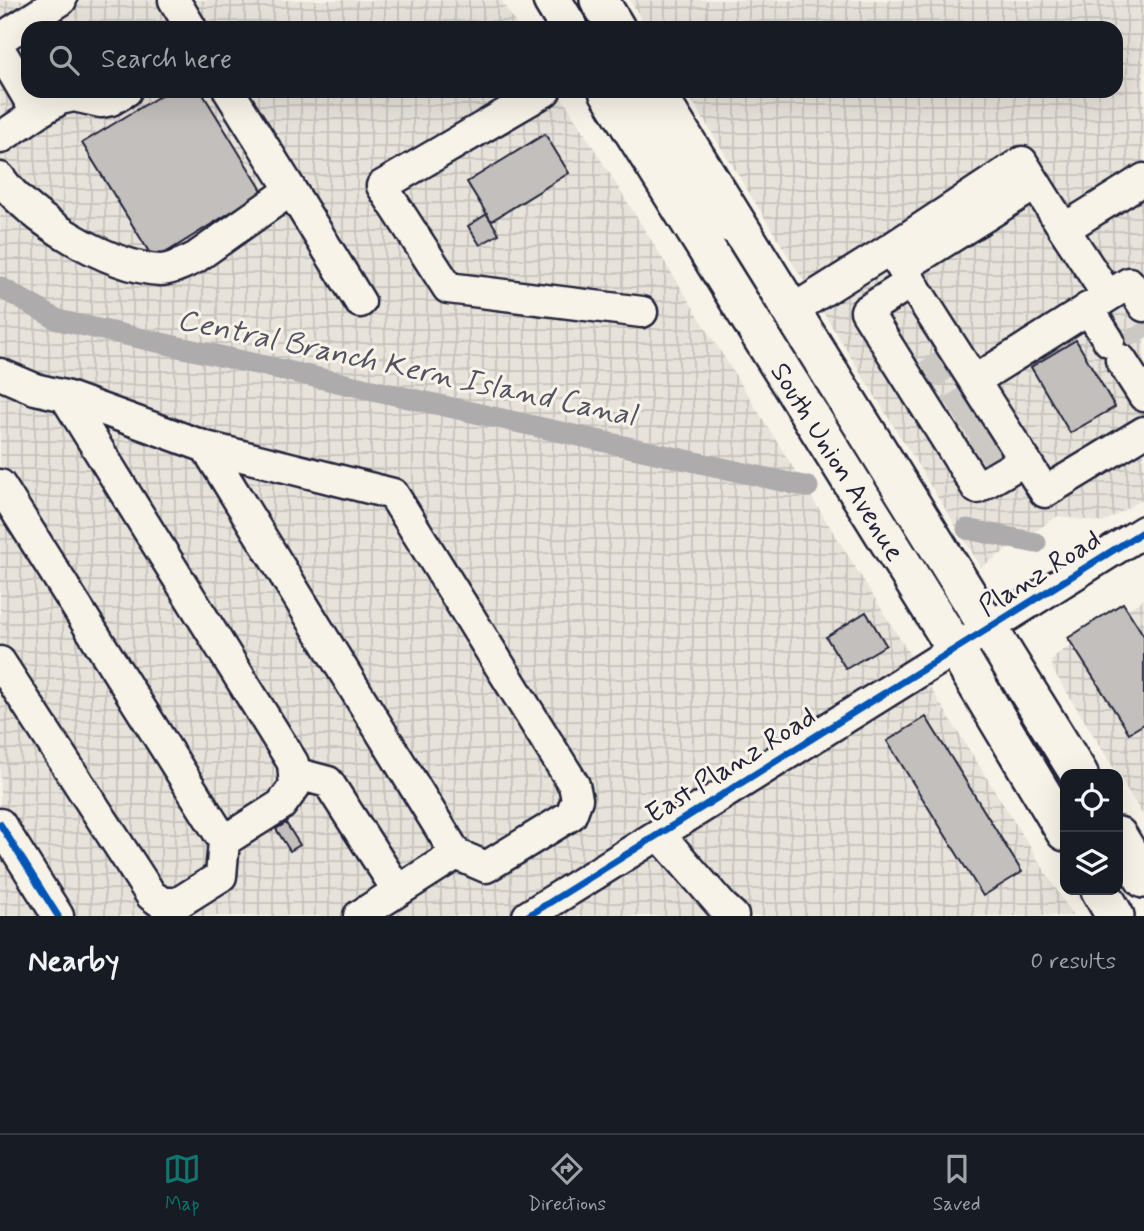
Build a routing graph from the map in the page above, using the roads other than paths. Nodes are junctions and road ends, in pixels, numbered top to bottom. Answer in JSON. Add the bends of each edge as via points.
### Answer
{"nodes":[{"id":1,"x":61,"y":0,"type":"edge"},
{"id":2,"x":174,"y":0,"type":"edge"},
{"id":3,"x":552,"y":0,"type":"edge"},
{"id":4,"x":28,"y":21,"type":"edge"},
{"id":5,"x":187,"y":21,"type":"edge"},
{"id":6,"x":565,"y":21,"type":"edge"},
{"id":7,"x":21,"y":26,"type":"edge"},
{"id":8,"x":0,"y":39,"type":"edge"},
{"id":9,"x":0,"y":50,"type":"edge"},
{"id":10,"x":21,"y":86,"type":"edge"},
{"id":11,"x":28,"y":98,"type":"edge"},
{"id":12,"x":65,"y":98,"type":"edge"},
{"id":13,"x":83,"y":98,"type":"edge"},
{"id":14,"x":114,"y":98,"type":"edge"},
{"id":15,"x":233,"y":98,"type":"edge"},
{"id":16,"x":533,"y":98,"type":"edge"},
{"id":17,"x":612,"y":98,"type":"edge"},
{"id":18,"x":633,"y":98,"type":"edge"},
{"id":19,"x":659,"y":98,"type":"edge"},
{"id":20,"x":37,"y":113,"type":"junction"},
{"id":21,"x":0,"y":138,"type":"edge"},
{"id":22,"x":0,"y":178,"type":"edge"},
{"id":23,"x":1144,"y":179,"type":"edge"},
{"id":24,"x":290,"y":190,"type":"junction"},
{"id":25,"x":1064,"y":229,"type":"junction"},
{"id":26,"x":742,"y":233,"type":"junction"},
{"id":27,"x":901,"y":266,"type":"junction"},
{"id":28,"x":1102,"y":300,"type":"junction"},
{"id":29,"x":360,"y":303,"type":"dead end"},
{"id":30,"x":791,"y":311,"type":"junction"},
{"id":31,"x":642,"y":312,"type":"dead end"},
{"id":32,"x":1129,"y":343,"type":"edge"},
{"id":33,"x":0,"y":374,"type":"edge"},
{"id":34,"x":65,"y":396,"type":"junction"},
{"id":35,"x":1144,"y":396,"type":"edge"},
{"id":36,"x":965,"y":408,"type":"junction"},
{"id":37,"x":1144,"y":432,"type":"edge"},
{"id":38,"x":206,"y":447,"type":"junction"},
{"id":39,"x":0,"y":485,"type":"edge"},
{"id":40,"x":1144,"y":531,"type":"edge"},
{"id":41,"x":988,"y":628,"type":"junction"},
{"id":42,"x":955,"y":648,"type":"junction"},
{"id":43,"x":0,"y":662,"type":"edge"},
{"id":44,"x":1076,"y":769,"type":"edge"},
{"id":45,"x":294,"y":773,"type":"junction"},
{"id":46,"x":0,"y":824,"type":"edge"},
{"id":47,"x":1060,"y":824,"type":"edge"},
{"id":48,"x":659,"y":834,"type":"junction"},
{"id":49,"x":224,"y":841,"type":"junction"},
{"id":50,"x":1123,"y":844,"type":"edge"},
{"id":51,"x":456,"y":854,"type":"junction"},
{"id":52,"x":1144,"y":878,"type":"edge"},
{"id":53,"x":398,"y":891,"type":"junction"},
{"id":54,"x":1103,"y":895,"type":"edge"},
{"id":55,"x":535,"y":914,"type":"edge"},
{"id":56,"x":58,"y":916,"type":"edge"},
{"id":57,"x":359,"y":916,"type":"edge"},
{"id":58,"x":733,"y":916,"type":"edge"},
{"id":59,"x":1115,"y":916,"type":"edge"}],
"edges":[{"from":1,"to":4,"type":"street"},
{"from":2,"to":5,"type":"street"},
{"from":3,"to":6,"type":"main road"},
{"from":7,"to":8,"type":"street"},
{"from":9,"to":10,"type":"street"},
{"from":11,"to":20,"type":"street"},
{"from":12,"to":20,"type":"street"},
{"from":13,"to":14,"type":"street","via":[[101,102]]},
{"from":15,"to":24,"type":"street"},
{"from":16,"to":31,"type":"street","via":[[382,186],[448,288]]},
{"from":17,"to":42,"type":"main road","name":"South Union Avenue"},
{"from":18,"to":26,"type":"street","via":[[705,211]]},
{"from":19,"to":26,"type":"main road","name":"South Union Avenue"},
{"from":20,"to":21,"type":"street"},
{"from":22,"to":24,"type":"street","via":[[30,210],[79,243],[130,264],[161,270],[195,258]]},
{"from":23,"to":25,"type":"street"},
{"from":24,"to":29,"type":"street"},
{"from":25,"to":27,"type":"street","via":[[1036,184]]},
{"from":25,"to":28,"type":"street"},
{"from":26,"to":30,"type":"main road","name":"South Union Avenue"},
{"from":27,"to":30,"type":"street"},
{"from":27,"to":36,"type":"street"},
{"from":27,"to":36,"type":"street","via":[[866,311]]},
{"from":28,"to":32,"type":"street"},
{"from":28,"to":32,"type":"street","via":[[1129,283]]},
{"from":28,"to":36,"type":"street"},
{"from":30,"to":41,"type":"main road","name":"South Union Avenue"},
{"from":32,"to":35,"type":"street"},
{"from":33,"to":34,"type":"street"},
{"from":34,"to":38,"type":"street"},
{"from":34,"to":45,"type":"street"},
{"from":36,"to":37,"type":"street","via":[[1045,492]]},
{"from":38,"to":51,"type":"street"},
{"from":38,"to":51,"type":"street","via":[[393,495],[574,785],[577,799],[571,815],[486,867]]},
{"from":39,"to":49,"type":"street"},
{"from":40,"to":41,"type":"street","name":"Planz Road"},
{"from":41,"to":42,"type":"street","name":"Planz Road"},
{"from":41,"to":44,"type":"main road","name":"South Union Avenue"},
{"from":42,"to":47,"type":"main road","name":"South Union Avenue"},
{"from":42,"to":48,"type":"street","name":"East Planz Road"},
{"from":43,"to":49,"type":"street","via":[[151,895],[162,904],[178,903],[221,876]]},
{"from":45,"to":49,"type":"street","via":[[295,786],[281,805]]},
{"from":45,"to":53,"type":"street","via":[[328,782]]},
{"from":46,"to":56,"type":"street"},
{"from":48,"to":55,"type":"street","name":"East Planz Road"},
{"from":48,"to":58,"type":"street"},
{"from":50,"to":52,"type":"main road"},
{"from":51,"to":53,"type":"street"},
{"from":53,"to":57,"type":"street"},
{"from":54,"to":59,"type":"main road"}]}
